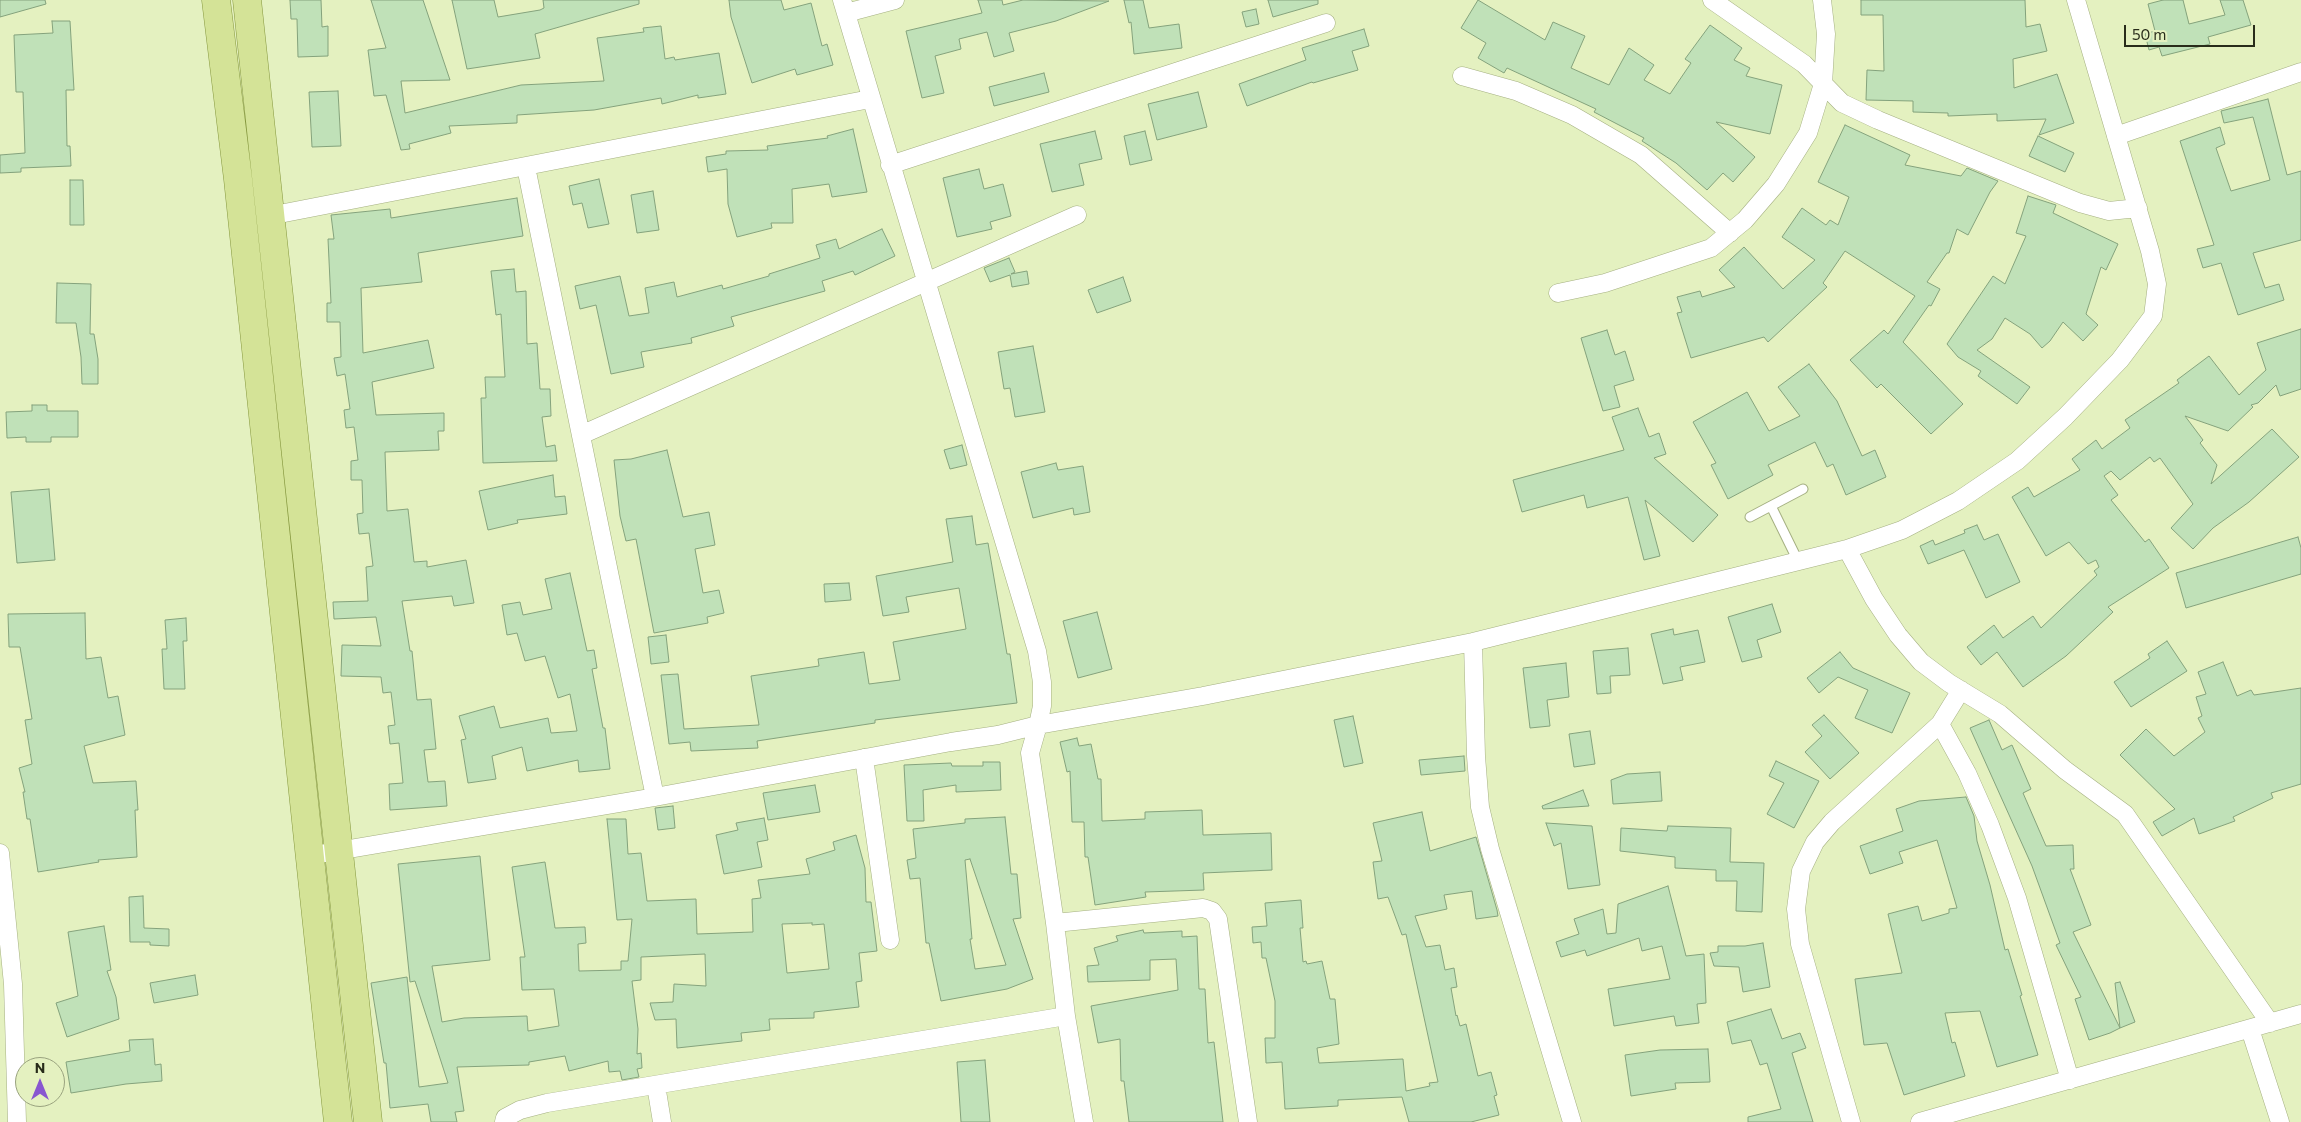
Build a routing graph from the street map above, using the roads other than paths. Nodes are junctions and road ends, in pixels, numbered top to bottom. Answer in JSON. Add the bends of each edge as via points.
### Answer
{"nodes":[{"id":1,"x":895,"y":0,"type":"edge"},
{"id":2,"x":1712,"y":0,"type":"edge"},
{"id":3,"x":1822,"y":0,"type":"edge"},
{"id":4,"x":2076,"y":0,"type":"edge"},
{"id":5,"x":247,"y":2,"type":"edge"},
{"id":6,"x":216,"y":4,"type":"edge"},
{"id":7,"x":844,"y":7,"type":"edge"},
{"id":8,"x":1326,"y":23,"type":"dead end"},
{"id":9,"x":2301,"y":72,"type":"edge"},
{"id":10,"x":1462,"y":76,"type":"dead end"},
{"id":11,"x":1823,"y":84,"type":"junction"},
{"id":12,"x":870,"y":100,"type":"junction"},
{"id":13,"x":2116,"y":136,"type":"junction"},
{"id":14,"x":890,"y":165,"type":"junction"},
{"id":15,"x":526,"y":167,"type":"junction"},
{"id":16,"x":2138,"y":208,"type":"junction"},
{"id":17,"x":1077,"y":215,"type":"dead end"},
{"id":18,"x":269,"y":216,"type":"junction"},
{"id":19,"x":1730,"y":233,"type":"junction"},
{"id":20,"x":926,"y":283,"type":"junction"},
{"id":21,"x":1558,"y":293,"type":"dead end"},
{"id":22,"x":581,"y":435,"type":"junction"},
{"id":23,"x":1803,"y":489,"type":"dead end"},
{"id":24,"x":1771,"y":506,"type":"junction"},
{"id":25,"x":1750,"y":517,"type":"dead end"},
{"id":26,"x":1847,"y":549,"type":"junction"},
{"id":27,"x":1798,"y":561,"type":"junction"},
{"id":28,"x":1474,"y":642,"type":"junction"},
{"id":29,"x":1961,"y":690,"type":"junction"},
{"id":30,"x":1940,"y":724,"type":"junction"},
{"id":31,"x":1038,"y":725,"type":"junction"},
{"id":32,"x":864,"y":758,"type":"junction"},
{"id":33,"x":655,"y":798,"type":"junction"},
{"id":34,"x":339,"y":852,"type":"junction"},
{"id":35,"x":0,"y":853,"type":"edge"},
{"id":36,"x":308,"y":856,"type":"junction"},
{"id":37,"x":3,"y":915,"type":"edge"},
{"id":38,"x":1055,"y":923,"type":"junction"},
{"id":39,"x":890,"y":940,"type":"dead end"},
{"id":40,"x":2301,"y":1014,"type":"edge"},
{"id":41,"x":1066,"y":1016,"type":"junction"},
{"id":42,"x":2270,"y":1024,"type":"junction"},
{"id":43,"x":2250,"y":1029,"type":"junction"},
{"id":44,"x":2070,"y":1080,"type":"junction"},
{"id":45,"x":656,"y":1085,"type":"junction"},
{"id":46,"x":11,"y":1116,"type":"edge"},
{"id":47,"x":338,"y":1122,"type":"edge"},
{"id":48,"x":368,"y":1122,"type":"edge"},
{"id":49,"x":504,"y":1122,"type":"edge"},
{"id":50,"x":662,"y":1122,"type":"edge"},
{"id":51,"x":1084,"y":1122,"type":"edge"},
{"id":52,"x":1248,"y":1122,"type":"edge"},
{"id":53,"x":1572,"y":1122,"type":"edge"},
{"id":54,"x":1851,"y":1122,"type":"edge"},
{"id":55,"x":1920,"y":1122,"type":"edge"},
{"id":56,"x":2280,"y":1122,"type":"edge"}],
"edges":[{"from":1,"to":7,"type":"street"},
{"from":2,"to":11,"type":"street","via":[[1804,64]]},
{"from":3,"to":11,"type":"street","via":[[1826,34]]},
{"from":4,"to":13,"type":"street"},
{"from":5,"to":6,"type":"main road"},
{"from":5,"to":18,"type":"main road"},
{"from":6,"to":36,"type":"main road","via":[[239,189]]},
{"from":7,"to":12,"type":"street"},
{"from":8,"to":14,"type":"street"},
{"from":9,"to":13,"type":"street"},
{"from":10,"to":19,"type":"street","via":[[1516,91],[1572,115],[1641,154]]},
{"from":11,"to":16,"type":"street","via":[[1842,103],[1878,120],[2080,204],[2109,211]]},
{"from":11,"to":19,"type":"street","via":[[1808,133],[1776,184]]},
{"from":12,"to":14,"type":"street"},
{"from":12,"to":15,"type":"street"},
{"from":13,"to":16,"type":"street"},
{"from":14,"to":20,"type":"street"},
{"from":15,"to":18,"type":"street"},
{"from":15,"to":22,"type":"street"},
{"from":16,"to":26,"type":"street","via":[[2157,284],[2153,316],[2120,360],[2017,461],[1934,514],[1902,530]]},
{"from":17,"to":20,"type":"street"},
{"from":18,"to":34,"type":"main road"},
{"from":19,"to":21,"type":"street","via":[[1711,248],[1664,265]]},
{"from":20,"to":22,"type":"street"},
{"from":20,"to":31,"type":"street","via":[[1037,651],[1042,698]]},
{"from":22,"to":33,"type":"street"},
{"from":23,"to":24,"type":"lane"},
{"from":24,"to":25,"type":"lane"},
{"from":24,"to":27,"type":"lane"},
{"from":26,"to":27,"type":"street"},
{"from":26,"to":29,"type":"street","via":[[1898,635],[1921,662]]},
{"from":27,"to":28,"type":"street"},
{"from":28,"to":31,"type":"street"},
{"from":28,"to":53,"type":"street","via":[[1480,807]]},
{"from":29,"to":30,"type":"street"},
{"from":29,"to":42,"type":"street","via":[[2000,714],[2065,770],[2125,814]]},
{"from":30,"to":44,"type":"street","via":[[1967,773],[2014,889]]},
{"from":30,"to":54,"type":"street","via":[[1832,822],[1815,842],[1801,871],[1796,909],[1800,944]]},
{"from":31,"to":32,"type":"street","via":[[998,736]]},
{"from":31,"to":38,"type":"street","via":[[1030,753]]},
{"from":32,"to":33,"type":"street"},
{"from":32,"to":39,"type":"street"},
{"from":33,"to":34,"type":"street"},
{"from":34,"to":36,"type":"street"},
{"from":34,"to":48,"type":"main road"},
{"from":35,"to":37,"type":"street"},
{"from":36,"to":47,"type":"main road"},
{"from":37,"to":46,"type":"street","via":[[13,984]]},
{"from":38,"to":41,"type":"street"},
{"from":38,"to":52,"type":"street","via":[[1203,908],[1212,911],[1218,919]]},
{"from":40,"to":42,"type":"street"},
{"from":41,"to":45,"type":"street"},
{"from":41,"to":51,"type":"street"},
{"from":42,"to":43,"type":"street"},
{"from":43,"to":44,"type":"street"},
{"from":43,"to":56,"type":"street"},
{"from":44,"to":55,"type":"street"},
{"from":45,"to":49,"type":"street","via":[[547,1103],[520,1110],[505,1118]]},
{"from":45,"to":50,"type":"street"}]}
